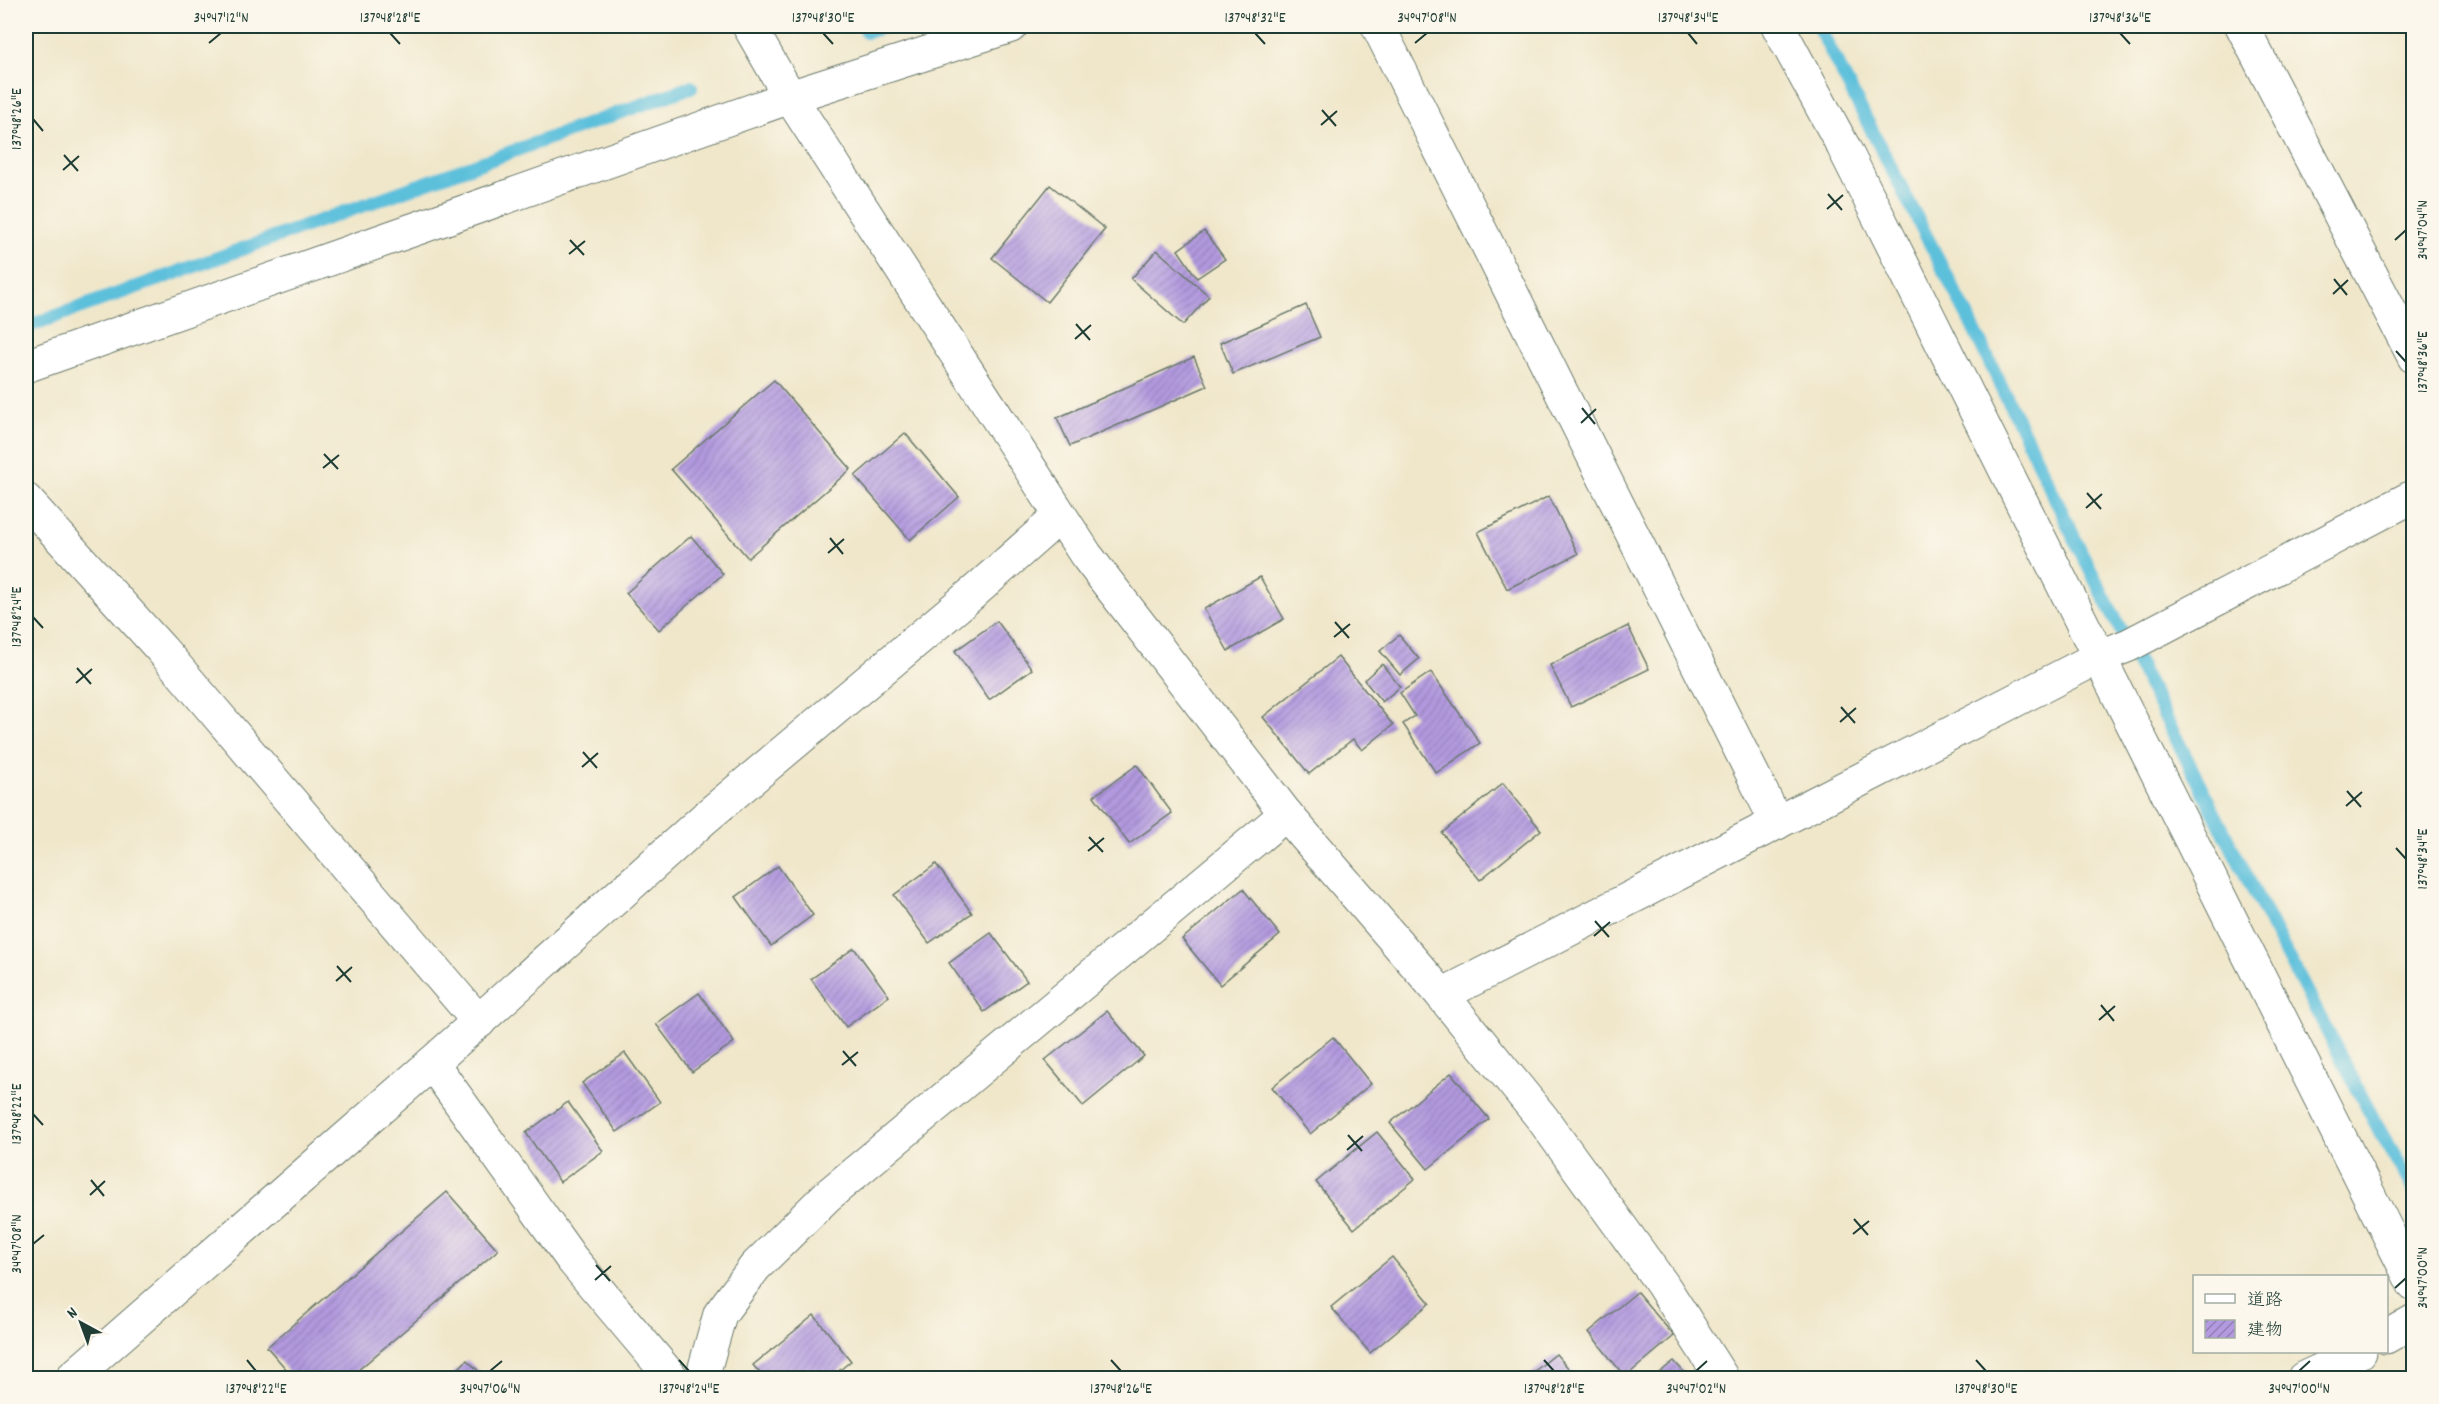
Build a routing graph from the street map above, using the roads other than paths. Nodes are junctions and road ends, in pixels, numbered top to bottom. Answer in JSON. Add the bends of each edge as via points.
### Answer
{"nodes":[{"id":1,"x":749,"y":26,"type":"edge"},
{"id":2,"x":1011,"y":26,"type":"edge"},
{"id":3,"x":1378,"y":26,"type":"edge"},
{"id":4,"x":1778,"y":26,"type":"edge"},
{"id":5,"x":2242,"y":26,"type":"edge"},
{"id":6,"x":790,"y":97,"type":"junction"},
{"id":7,"x":2414,"y":357,"type":"edge"},
{"id":8,"x":26,"y":366,"type":"edge"},
{"id":9,"x":2414,"y":496,"type":"edge"},
{"id":10,"x":26,"y":500,"type":"edge"},
{"id":11,"x":1060,"y":516,"type":"junction"},
{"id":12,"x":2099,"y":657,"type":"junction"},
{"id":13,"x":1286,"y":814,"type":"junction"},
{"id":14,"x":1777,"y":823,"type":"junction"},
{"id":15,"x":1443,"y":995,"type":"junction"},
{"id":16,"x":479,"y":1022,"type":"junction"},
{"id":17,"x":432,"y":1063,"type":"junction"},
{"id":18,"x":2414,"y":1285,"type":"edge"},
{"id":19,"x":2414,"y":1321,"type":"edge"},
{"id":20,"x":2388,"y":1336,"type":"edge"},
{"id":21,"x":2358,"y":1353,"type":"edge"},
{"id":22,"x":72,"y":1378,"type":"edge"},
{"id":23,"x":672,"y":1378,"type":"edge"},
{"id":24,"x":702,"y":1378,"type":"edge"},
{"id":25,"x":1722,"y":1378,"type":"edge"},
{"id":26,"x":2304,"y":1378,"type":"edge"}],
"edges":[{"from":1,"to":6,"type":"street"},
{"from":2,"to":6,"type":"street"},
{"from":3,"to":14,"type":"street"},
{"from":4,"to":12,"type":"street","via":[[1843,146]]},
{"from":5,"to":7,"type":"street"},
{"from":6,"to":8,"type":"street"},
{"from":6,"to":11,"type":"street"},
{"from":9,"to":12,"type":"street"},
{"from":10,"to":16,"type":"street","via":[[162,650]]},
{"from":11,"to":13,"type":"street"},
{"from":11,"to":16,"type":"street","via":[[706,817]]},
{"from":12,"to":14,"type":"street"},
{"from":12,"to":18,"type":"street"},
{"from":13,"to":15,"type":"street"},
{"from":13,"to":24,"type":"street","via":[[819,1204],[755,1268],[720,1314]]},
{"from":14,"to":15,"type":"street"},
{"from":15,"to":25,"type":"street","via":[[1542,1118],[1662,1284]]},
{"from":16,"to":17,"type":"street"},
{"from":17,"to":22,"type":"street"},
{"from":17,"to":23,"type":"street","via":[[571,1258]]},
{"from":19,"to":20,"type":"street"},
{"from":21,"to":26,"type":"street"}]}
